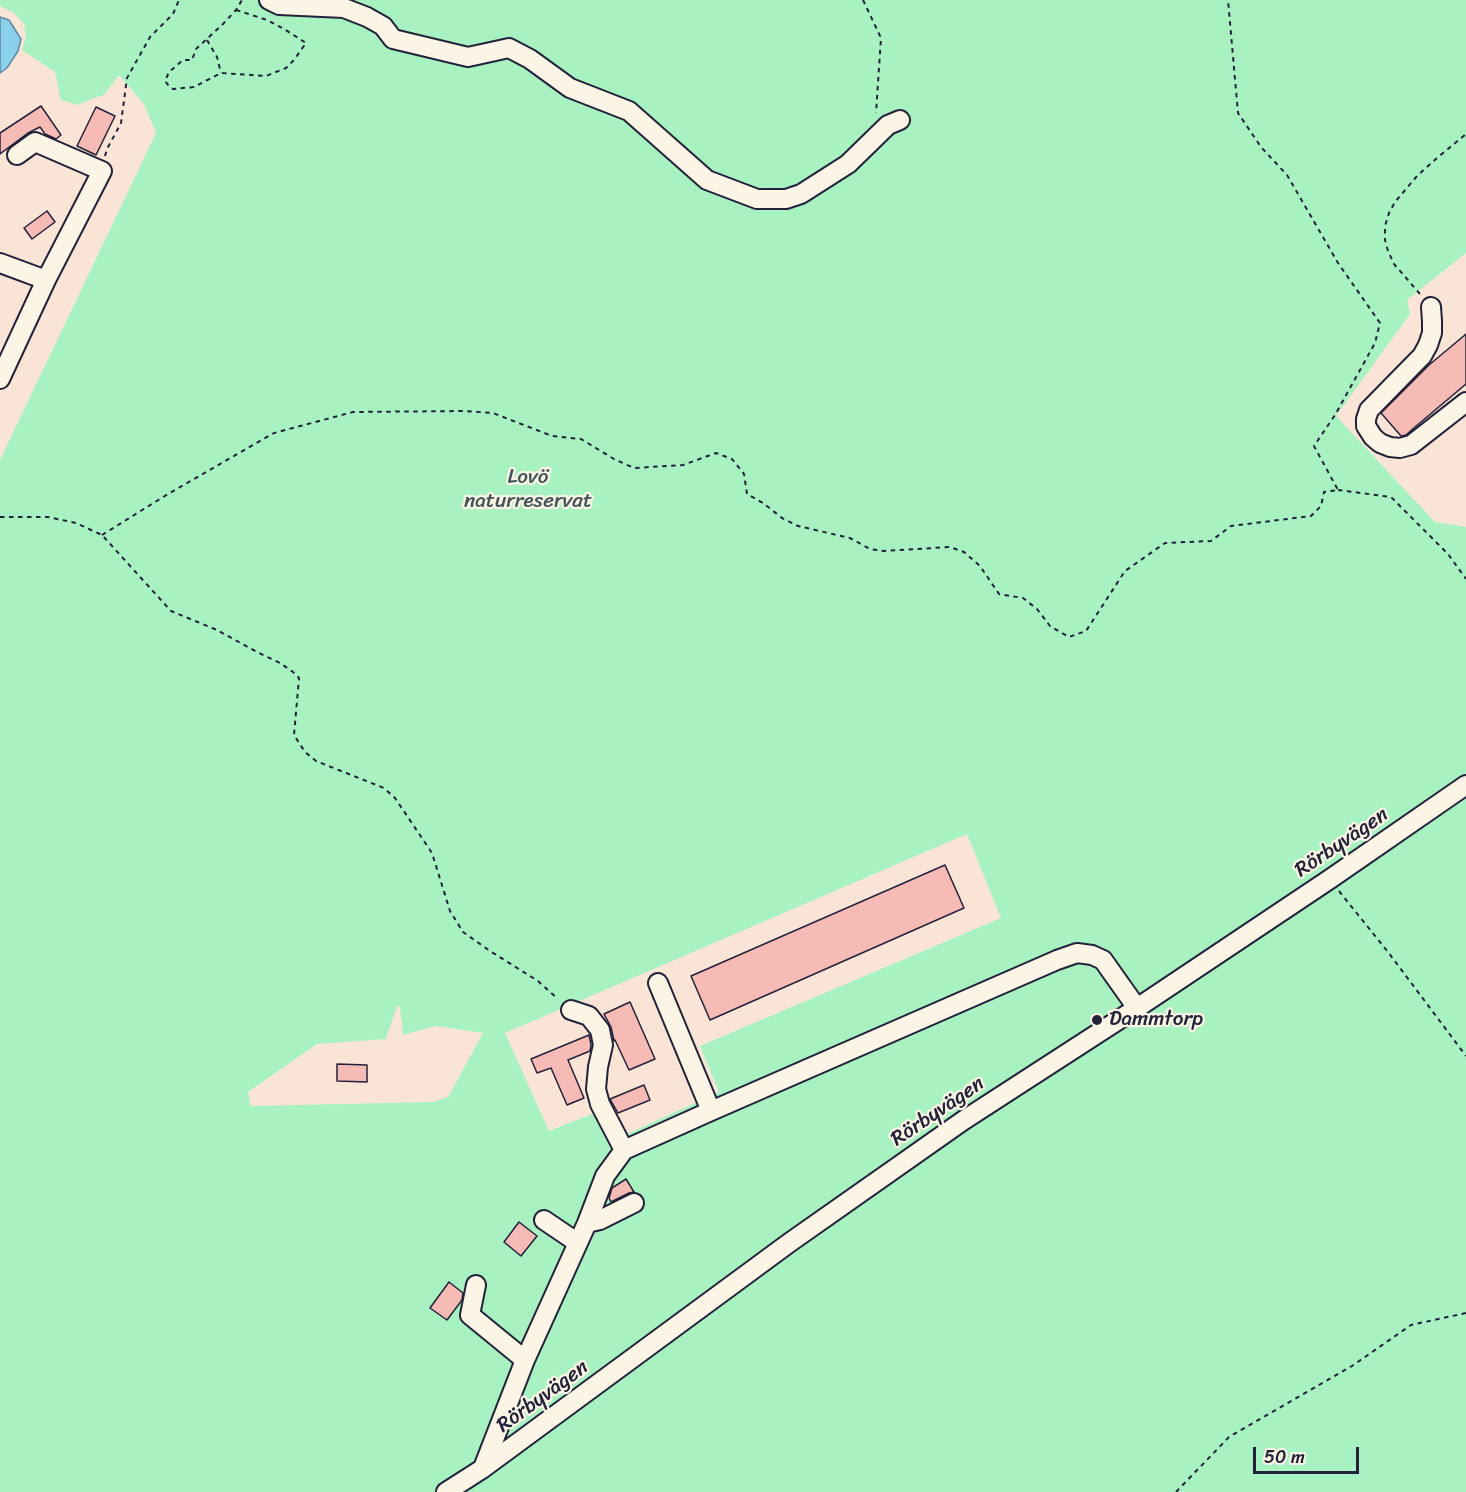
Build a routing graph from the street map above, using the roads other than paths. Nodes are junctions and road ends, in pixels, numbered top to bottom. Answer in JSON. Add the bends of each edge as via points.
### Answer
{"nodes":[{"id":1,"x":269,"y":0,"type":"edge"},
{"id":2,"x":894,"y":123,"type":"road end"},
{"id":3,"x":17,"y":155,"type":"dead end"},
{"id":4,"x":0,"y":263,"type":"edge"},
{"id":5,"x":46,"y":280,"type":"junction"},
{"id":6,"x":1431,"y":307,"type":"road end"},
{"id":7,"x":0,"y":379,"type":"edge"},
{"id":8,"x":1466,"y":402,"type":"edge"},
{"id":9,"x":1466,"y":785,"type":"edge"},
{"id":10,"x":658,"y":983,"type":"dead end"},
{"id":11,"x":1137,"y":1008,"type":"junction"},
{"id":12,"x":571,"y":1010,"type":"road end"},
{"id":13,"x":711,"y":1111,"type":"junction"},
{"id":14,"x":624,"y":1150,"type":"junction"},
{"id":15,"x":634,"y":1203,"type":"dead end"},
{"id":16,"x":544,"y":1220,"type":"dead end"},
{"id":17,"x":587,"y":1223,"type":"junction"},
{"id":18,"x":578,"y":1243,"type":"junction"},
{"id":19,"x":476,"y":1285,"type":"dead end"},
{"id":20,"x":525,"y":1360,"type":"junction"},
{"id":21,"x":482,"y":1469,"type":"junction"},
{"id":22,"x":446,"y":1492,"type":"edge"}],
"edges":[{"from":1,"to":2,"type":"street","via":[[279,5],[344,8],[383,26],[393,39],[468,57],[509,48],[570,88],[629,111],[706,180],[757,199],[801,195],[848,164]]},
{"from":3,"to":5,"type":"street","via":[[35,142],[102,171]]},
{"from":4,"to":5,"type":"street"},
{"from":5,"to":7,"type":"street"},
{"from":6,"to":8,"type":"street","via":[[1432,327],[1422,356],[1370,410],[1366,426],[1380,443],[1400,448],[1411,445]]},
{"from":9,"to":11,"type":"street","name":"Rörbyvägen"},
{"from":10,"to":13,"type":"street"},
{"from":11,"to":13,"type":"street","via":[[1103,960],[1077,953]]},
{"from":11,"to":21,"type":"street","name":"Rörbyvägen","via":[[964,1120],[828,1215]]},
{"from":12,"to":14,"type":"street","via":[[589,1016],[600,1030],[603,1045],[596,1089]]},
{"from":13,"to":14,"type":"street"},
{"from":14,"to":17,"type":"street","via":[[605,1176]]},
{"from":15,"to":17,"type":"street","via":[[600,1221]]},
{"from":16,"to":18,"type":"street"},
{"from":17,"to":18,"type":"street"},
{"from":18,"to":20,"type":"street"},
{"from":19,"to":20,"type":"street","via":[[471,1315]]},
{"from":20,"to":21,"type":"street"},
{"from":21,"to":22,"type":"street","name":"Rörbyvägen"}]}
